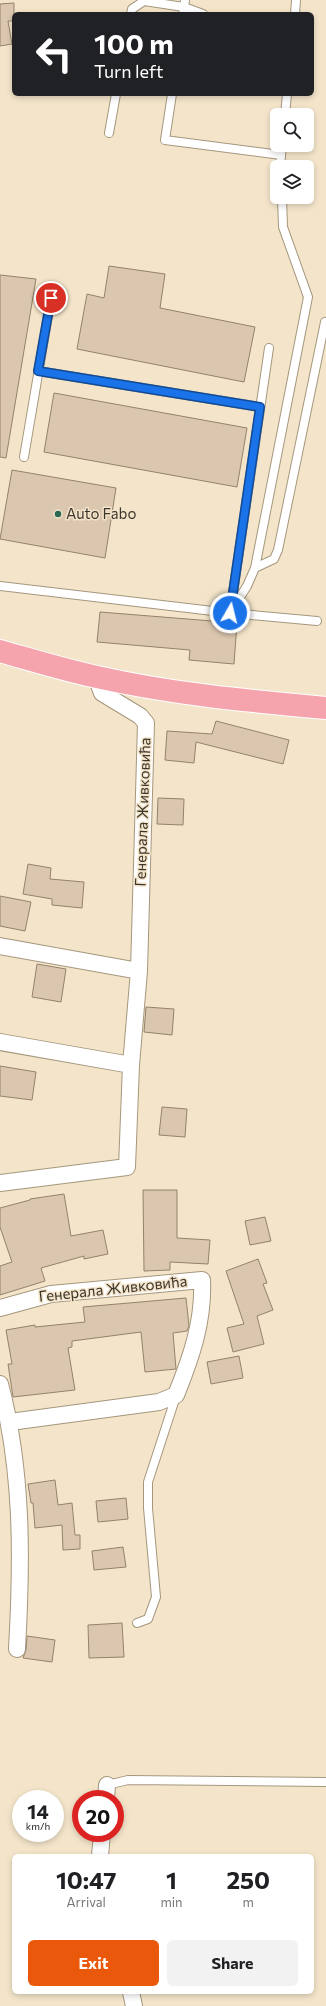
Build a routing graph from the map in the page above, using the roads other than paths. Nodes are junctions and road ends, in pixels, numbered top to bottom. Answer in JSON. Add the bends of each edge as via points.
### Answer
{"nodes":[{"id":1,"x":296,"y":0,"type":"edge"},
{"id":2,"x":184,"y":7,"type":"edge"},
{"id":3,"x":131,"y":12,"type":"edge"},
{"id":4,"x":198,"y":12,"type":"edge"},
{"id":5,"x":295,"y":12,"type":"edge"},
{"id":6,"x":116,"y":96,"type":"edge"},
{"id":7,"x":172,"y":96,"type":"edge"},
{"id":8,"x":287,"y":96,"type":"edge"},
{"id":9,"x":286,"y":108,"type":"edge"},
{"id":10,"x":109,"y":133,"type":"dead end"},
{"id":11,"x":281,"y":152,"type":"edge"},
{"id":12,"x":281,"y":155,"type":"junction"},
{"id":13,"x":281,"y":160,"type":"edge"},
{"id":14,"x":282,"y":204,"type":"edge"},
{"id":15,"x":51,"y":298,"type":"dead end"},
{"id":16,"x":325,"y":322,"type":"edge"},
{"id":17,"x":269,"y":348,"type":"dead end"},
{"id":18,"x":38,"y":371,"type":"junction"},
{"id":19,"x":260,"y":407,"type":"junction"},
{"id":20,"x":24,"y":457,"type":"dead end"},
{"id":21,"x":255,"y":568,"type":"junction"},
{"id":22,"x":0,"y":586,"type":"edge"},
{"id":23,"x":230,"y":613,"type":"junction"},
{"id":24,"x":317,"y":621,"type":"dead end"},
{"id":25,"x":0,"y":651,"type":"edge"},
{"id":26,"x":96,"y":677,"type":"junction"},
{"id":27,"x":326,"y":708,"type":"edge"},
{"id":28,"x":0,"y":946,"type":"edge"},
{"id":29,"x":139,"y":971,"type":"junction"},
{"id":30,"x":0,"y":1042,"type":"edge"},
{"id":31,"x":131,"y":1065,"type":"junction"},
{"id":32,"x":0,"y":1183,"type":"edge"},
{"id":33,"x":0,"y":1308,"type":"edge"},
{"id":34,"x":0,"y":1384,"type":"edge"},
{"id":35,"x":176,"y":1395,"type":"junction"},
{"id":36,"x":10,"y":1422,"type":"junction"},
{"id":37,"x":137,"y":1623,"type":"dead end"},
{"id":38,"x":17,"y":1649,"type":"dead end"},
{"id":39,"x":326,"y":1782,"type":"edge"},
{"id":40,"x":110,"y":1790,"type":"edge"},
{"id":41,"x":101,"y":1842,"type":"edge"},
{"id":42,"x":100,"y":1854,"type":"edge"},
{"id":43,"x":131,"y":1994,"type":"edge"},
{"id":44,"x":134,"y":2006,"type":"edge"}],
"edges":[{"from":1,"to":5,"type":"lane"},
{"from":2,"to":3,"type":"lane","via":[[144,1]]},
{"from":2,"to":4,"type":"lane"},
{"from":6,"to":10,"type":"lane"},
{"from":7,"to":12,"type":"lane","via":[[165,140]]},
{"from":8,"to":9,"type":"lane"},
{"from":11,"to":12,"type":"lane"},
{"from":12,"to":13,"type":"lane"},
{"from":14,"to":21,"type":"lane","via":[[283,227],[308,297]]},
{"from":15,"to":18,"type":"lane"},
{"from":16,"to":21,"type":"lane","via":[[278,550],[274,559]]},
{"from":17,"to":19,"type":"lane"},
{"from":18,"to":19,"type":"lane"},
{"from":18,"to":20,"type":"lane"},
{"from":19,"to":23,"type":"lane"},
{"from":21,"to":23,"type":"lane"},
{"from":22,"to":23,"type":"lane"},
{"from":23,"to":24,"type":"lane"},
{"from":25,"to":26,"type":"main road"},
{"from":26,"to":27,"type":"main road","via":[[228,699]]},
{"from":26,"to":29,"type":"street","name":"Генерала Живковића","via":[[102,693],[140,716],[146,724]]},
{"from":28,"to":29,"type":"street"},
{"from":29,"to":31,"type":"street","name":"Генерала Живковића"},
{"from":30,"to":31,"type":"street"},
{"from":31,"to":32,"type":"street","name":"Генерала Живковића","via":[[127,1167]]},
{"from":33,"to":35,"type":"street","name":"Генерала Живковића","via":[[52,1294],[202,1280],[203,1301],[194,1351]]},
{"from":34,"to":36,"type":"street"},
{"from":35,"to":36,"type":"street","via":[[159,1402]]},
{"from":35,"to":37,"type":"lane","via":[[148,1482],[156,1597],[148,1619]]},
{"from":36,"to":38,"type":"street","via":[[21,1523]]},
{"from":39,"to":40,"type":"lane","via":[[128,1780]]},
{"from":41,"to":42,"type":"street"},
{"from":43,"to":44,"type":"street"}]}
